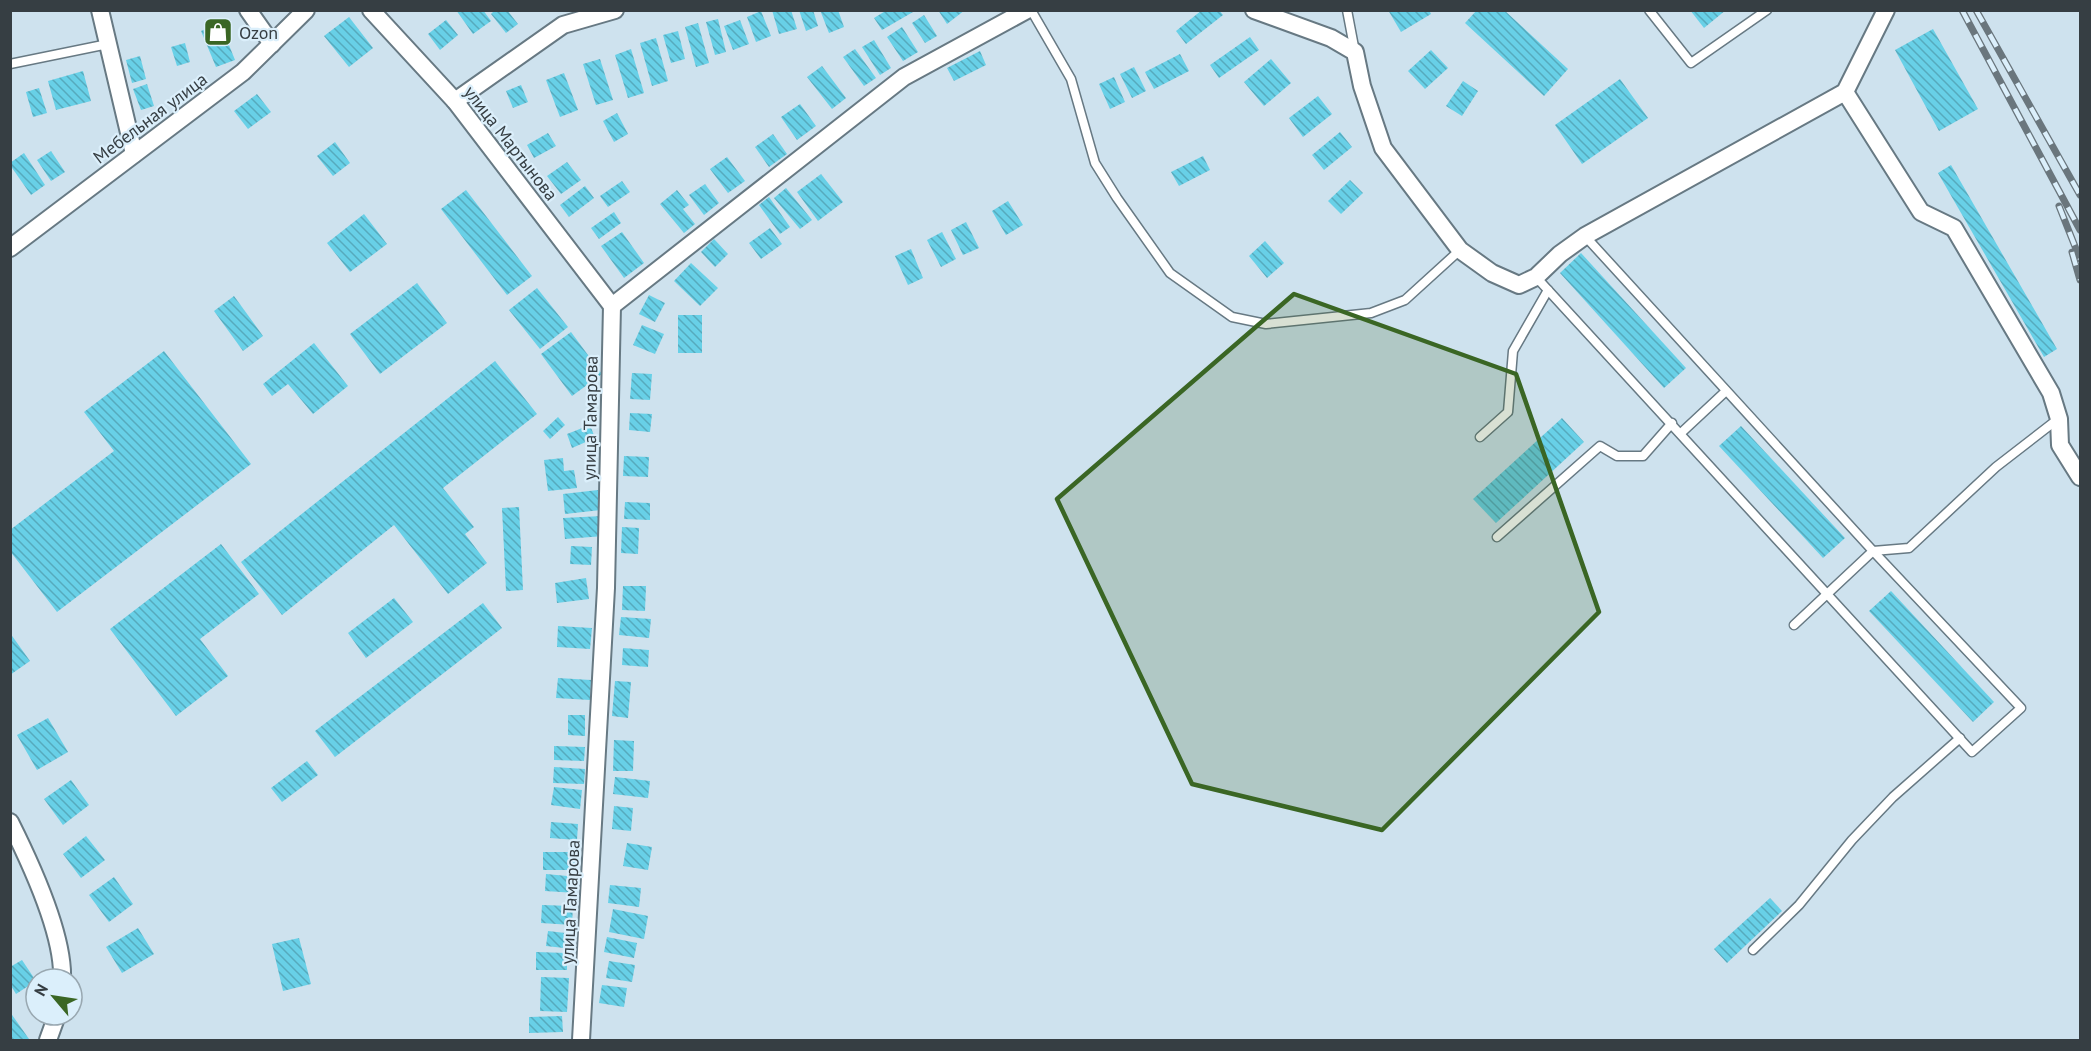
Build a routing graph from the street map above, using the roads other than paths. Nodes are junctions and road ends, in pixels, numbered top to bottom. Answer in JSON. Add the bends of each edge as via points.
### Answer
{"nodes":[{"id":1,"x":100,"y":10,"type":"edge"},
{"id":2,"x":248,"y":10,"type":"edge"},
{"id":3,"x":306,"y":10,"type":"edge"},
{"id":4,"x":371,"y":10,"type":"edge"},
{"id":5,"x":615,"y":10,"type":"edge"},
{"id":6,"x":1029,"y":10,"type":"edge"},
{"id":7,"x":1254,"y":10,"type":"edge"},
{"id":8,"x":1347,"y":10,"type":"edge"},
{"id":9,"x":1649,"y":10,"type":"edge"},
{"id":10,"x":1767,"y":10,"type":"edge"},
{"id":11,"x":1886,"y":10,"type":"edge"},
{"id":12,"x":108,"y":44,"type":"junction"},
{"id":13,"x":272,"y":44,"type":"junction"},
{"id":14,"x":1355,"y":52,"type":"junction"},
{"id":15,"x":10,"y":64,"type":"edge"},
{"id":16,"x":1845,"y":92,"type":"junction"},
{"id":17,"x":455,"y":101,"type":"junction"},
{"id":18,"x":134,"y":154,"type":"junction"},
{"id":19,"x":1585,"y":236,"type":"junction"},
{"id":20,"x":10,"y":248,"type":"edge"},
{"id":21,"x":1460,"y":250,"type":"junction"},
{"id":22,"x":1536,"y":277,"type":"junction"},
{"id":23,"x":1548,"y":290,"type":"junction"},
{"id":24,"x":612,"y":306,"type":"junction"},
{"id":25,"x":1726,"y":391,"type":"junction"},
{"id":26,"x":2059,"y":419,"type":"junction"},
{"id":27,"x":1672,"y":423,"type":"junction"},
{"id":28,"x":1681,"y":433,"type":"junction"},
{"id":29,"x":1480,"y":437,"type":"dead end"},
{"id":30,"x":2080,"y":477,"type":"edge"},
{"id":31,"x":1497,"y":537,"type":"dead end"},
{"id":32,"x":1873,"y":551,"type":"junction"},
{"id":33,"x":1826,"y":594,"type":"junction"},
{"id":34,"x":1794,"y":625,"type":"dead end"},
{"id":35,"x":1960,"y":738,"type":"junction"},
{"id":36,"x":10,"y":822,"type":"edge"},
{"id":37,"x":15,"y":842,"type":"edge"},
{"id":38,"x":1753,"y":950,"type":"dead end"},
{"id":39,"x":62,"y":967,"type":"edge"},
{"id":40,"x":581,"y":1041,"type":"edge"}],
"edges":[{"from":1,"to":12,"type":"street"},
{"from":2,"to":13,"type":"street"},
{"from":3,"to":13,"type":"street","name":"Мебельная улица"},
{"from":4,"to":17,"type":"street","name":"улица Мартынова"},
{"from":5,"to":17,"type":"street","via":[[563,25]]},
{"from":6,"to":21,"type":"lane","via":[[1071,79],[1095,163],[1117,198],[1170,273],[1232,317],[1266,324],[1371,313],[1406,300]]},
{"from":6,"to":24,"type":"street","via":[[904,77]]},
{"from":7,"to":14,"type":"street","via":[[1331,38]]},
{"from":8,"to":14,"type":"lane"},
{"from":9,"to":10,"type":"lane","via":[[1691,63]]},
{"from":11,"to":16,"type":"street"},
{"from":12,"to":15,"type":"lane"},
{"from":12,"to":18,"type":"street"},
{"from":13,"to":18,"type":"street","name":"Мебельная улица","via":[[243,72]]},
{"from":14,"to":21,"type":"street","via":[[1383,148]]},
{"from":16,"to":19,"type":"street"},
{"from":16,"to":26,"type":"street","via":[[1922,212],[1954,228],[2051,393]]},
{"from":17,"to":24,"type":"street","name":"улица Мартынова"},
{"from":18,"to":20,"type":"street","name":"Мебельная улица"},
{"from":19,"to":22,"type":"street"},
{"from":19,"to":25,"type":"lane"},
{"from":21,"to":22,"type":"street","via":[[1492,273],[1519,285]]},
{"from":22,"to":23,"type":"lane"},
{"from":23,"to":27,"type":"lane"},
{"from":23,"to":29,"type":"lane","via":[[1513,351],[1508,412]]},
{"from":24,"to":40,"type":"street","name":"улица Тамарова","via":[[606,588]]},
{"from":25,"to":28,"type":"lane"},
{"from":25,"to":32,"type":"lane"},
{"from":26,"to":30,"type":"street","via":[[2060,445]]},
{"from":26,"to":32,"type":"lane","via":[[1987,475],[1909,548]]},
{"from":27,"to":28,"type":"lane"},
{"from":27,"to":31,"type":"lane","via":[[1643,456],[1617,456],[1600,446]]},
{"from":28,"to":33,"type":"lane"},
{"from":32,"to":33,"type":"lane"},
{"from":32,"to":35,"type":"lane","via":[[2021,708],[1972,752]]},
{"from":33,"to":34,"type":"lane"},
{"from":33,"to":35,"type":"lane"},
{"from":35,"to":38,"type":"lane","via":[[1893,796],[1800,905]]},
{"from":36,"to":37,"type":"street"},
{"from":37,"to":39,"type":"street","via":[[48,910]]}]}
